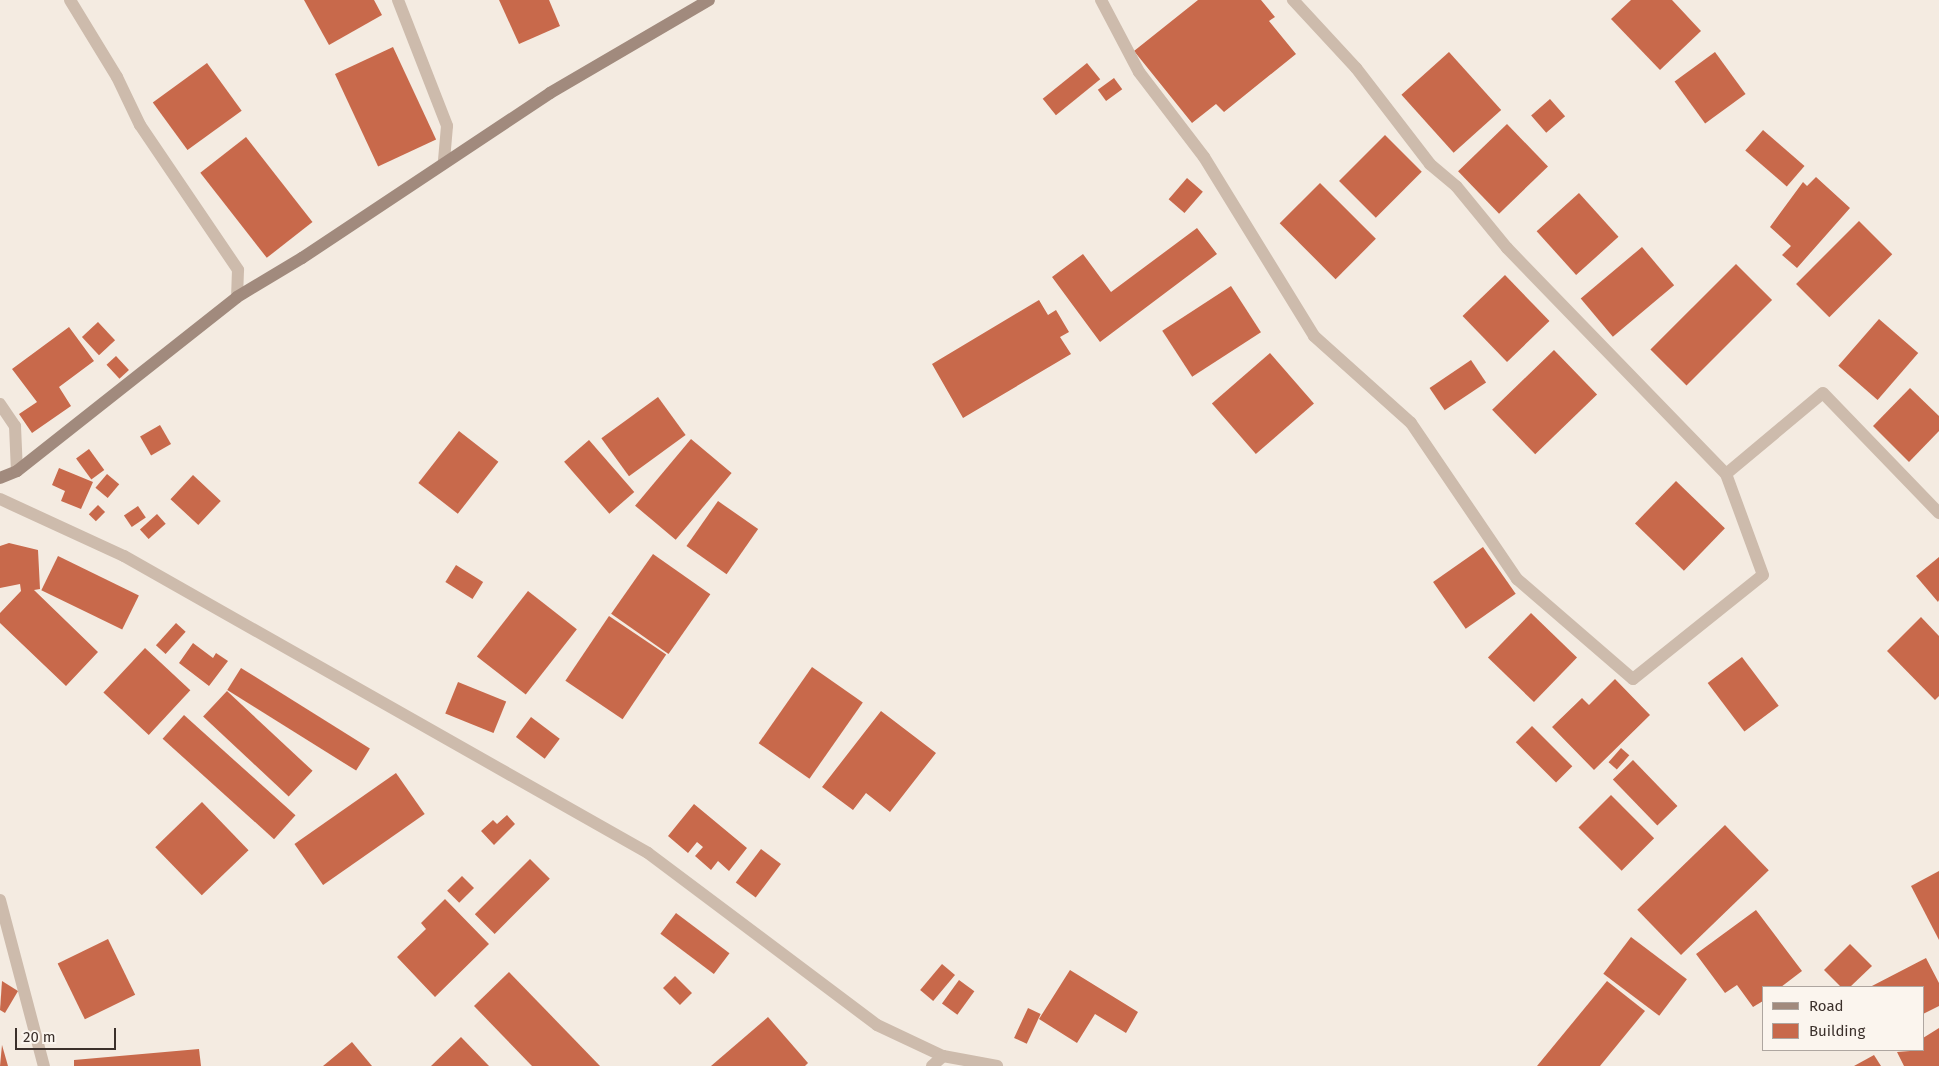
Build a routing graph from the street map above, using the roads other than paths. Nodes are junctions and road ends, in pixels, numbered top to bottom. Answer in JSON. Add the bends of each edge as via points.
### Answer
{"nodes":[{"id":1,"x":70,"y":0,"type":"edge"},
{"id":2,"x":398,"y":0,"type":"edge"},
{"id":3,"x":709,"y":0,"type":"edge"},
{"id":4,"x":1100,"y":0,"type":"edge"},
{"id":5,"x":1293,"y":0,"type":"edge"},
{"id":6,"x":444,"y":163,"type":"junction"},
{"id":7,"x":238,"y":297,"type":"junction"},
{"id":8,"x":0,"y":404,"type":"edge"},
{"id":9,"x":17,"y":471,"type":"junction"},
{"id":10,"x":1726,"y":474,"type":"junction"},
{"id":11,"x":0,"y":478,"type":"edge"},
{"id":12,"x":0,"y":498,"type":"edge"},
{"id":13,"x":1939,"y":513,"type":"edge"},
{"id":14,"x":0,"y":900,"type":"edge"},
{"id":15,"x":943,"y":1056,"type":"junction"},
{"id":16,"x":44,"y":1066,"type":"edge"},
{"id":17,"x":932,"y":1066,"type":"edge"},
{"id":18,"x":997,"y":1066,"type":"edge"}],
"edges":[{"from":1,"to":7,"type":"street","via":[[117,77],[140,125],[238,270]]},
{"from":2,"to":6,"type":"street","via":[[448,126]]},
{"from":3,"to":6,"type":"street","via":[[550,93]]},
{"from":4,"to":10,"type":"street","via":[[1139,72],[1204,157],[1314,336],[1411,423],[1517,578],[1633,679],[1763,575]]},
{"from":5,"to":10,"type":"street","via":[[1356,68],[1430,164],[1456,186],[1507,248]]},
{"from":6,"to":7,"type":"street"},
{"from":7,"to":9,"type":"street"},
{"from":8,"to":9,"type":"street","via":[[14,426]]},
{"from":9,"to":11,"type":"street"},
{"from":10,"to":13,"type":"street","via":[[1823,393]]},
{"from":12,"to":15,"type":"street","via":[[124,556],[648,853],[877,1025]]},
{"from":14,"to":16,"type":"street"},
{"from":15,"to":17,"type":"street"},
{"from":15,"to":18,"type":"street"}]}
